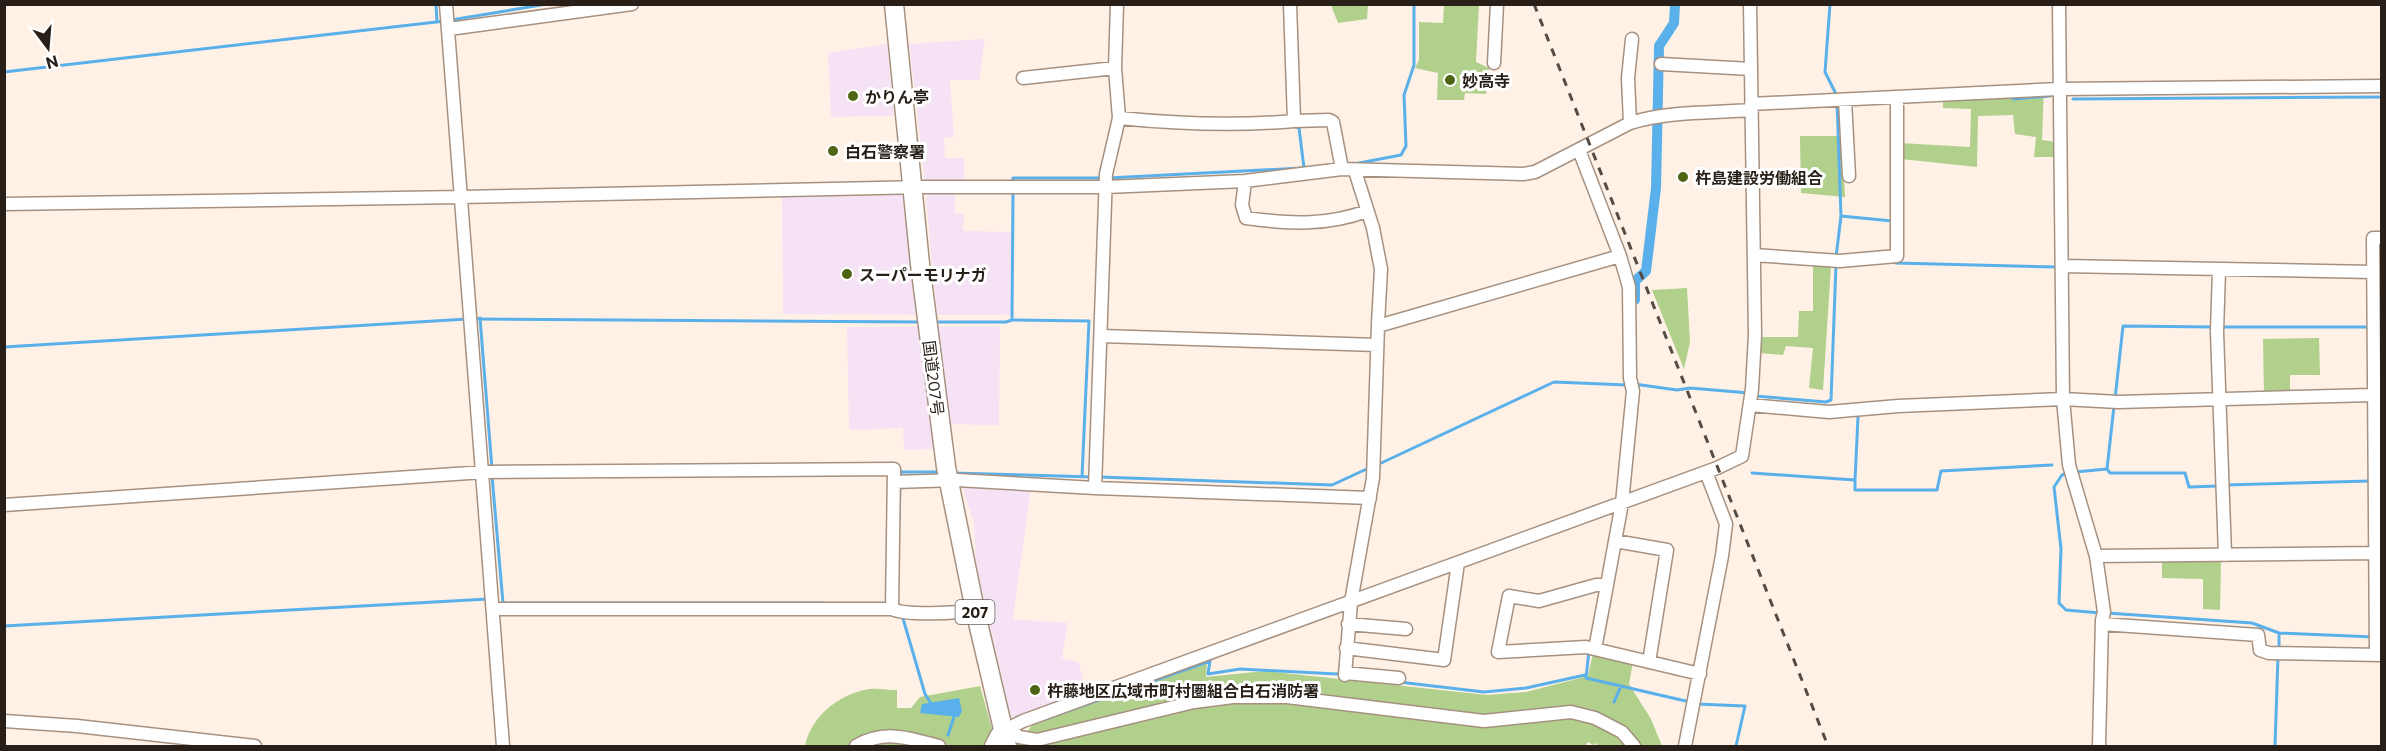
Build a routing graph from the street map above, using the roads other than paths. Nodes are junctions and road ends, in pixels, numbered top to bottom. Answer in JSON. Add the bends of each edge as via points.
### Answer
{"nodes":[{"id":1,"x":632,"y":4,"type":"edge"},
{"id":2,"x":894,"y":4,"type":"edge"},
{"id":3,"x":1117,"y":4,"type":"edge"},
{"id":4,"x":1290,"y":4,"type":"edge"},
{"id":5,"x":1497,"y":4,"type":"edge"},
{"id":6,"x":1750,"y":4,"type":"edge"},
{"id":7,"x":2059,"y":4,"type":"edge"},
{"id":8,"x":447,"y":18,"type":"edge"},
{"id":9,"x":1632,"y":39,"type":"dead end"},
{"id":10,"x":1494,"y":63,"type":"dead end"},
{"id":11,"x":1662,"y":64,"type":"dead end"},
{"id":12,"x":1115,"y":68,"type":"junction"},
{"id":13,"x":1750,"y":69,"type":"junction"},
{"id":14,"x":1023,"y":78,"type":"dead end"},
{"id":15,"x":2382,"y":86,"type":"edge"},
{"id":16,"x":2059,"y":89,"type":"junction"},
{"id":17,"x":1897,"y":98,"type":"junction"},
{"id":18,"x":1845,"y":100,"type":"junction"},
{"id":19,"x":1751,"y":107,"type":"junction"},
{"id":20,"x":1119,"y":118,"type":"junction"},
{"id":21,"x":1291,"y":121,"type":"junction"},
{"id":22,"x":1630,"y":123,"type":"junction"},
{"id":23,"x":1579,"y":150,"type":"junction"},
{"id":24,"x":1346,"y":168,"type":"junction"},
{"id":25,"x":1849,"y":176,"type":"dead end"},
{"id":26,"x":1106,"y":181,"type":"junction"},
{"id":27,"x":1245,"y":181,"type":"junction"},
{"id":28,"x":912,"y":188,"type":"junction"},
{"id":29,"x":461,"y":197,"type":"junction"},
{"id":30,"x":4,"y":204,"type":"edge"},
{"id":31,"x":1364,"y":213,"type":"junction"},
{"id":32,"x":2382,"y":238,"type":"edge"},
{"id":33,"x":1754,"y":255,"type":"junction"},
{"id":34,"x":1620,"y":256,"type":"junction"},
{"id":35,"x":2063,"y":266,"type":"junction"},
{"id":36,"x":2219,"y":270,"type":"junction"},
{"id":37,"x":2373,"y":272,"type":"junction"},
{"id":38,"x":1378,"y":320,"type":"dead end"},
{"id":39,"x":1101,"y":333,"type":"junction"},
{"id":40,"x":1377,"y":345,"type":"junction"},
{"id":41,"x":2372,"y":395,"type":"junction"},
{"id":42,"x":1751,"y":397,"type":"junction"},
{"id":43,"x":2063,"y":399,"type":"junction"},
{"id":44,"x":2219,"y":400,"type":"junction"},
{"id":45,"x":489,"y":472,"type":"junction"},
{"id":46,"x":1706,"y":472,"type":"junction"},
{"id":47,"x":947,"y":475,"type":"junction"},
{"id":48,"x":898,"y":480,"type":"junction"},
{"id":49,"x":1095,"y":482,"type":"junction"},
{"id":50,"x":1370,"y":498,"type":"junction"},
{"id":51,"x":4,"y":505,"type":"edge"},
{"id":52,"x":1617,"y":505,"type":"junction"},
{"id":53,"x":1615,"y":541,"type":"junction"},
{"id":54,"x":2375,"y":554,"type":"junction"},
{"id":55,"x":2225,"y":555,"type":"junction"},
{"id":56,"x":2096,"y":556,"type":"junction"},
{"id":57,"x":1458,"y":563,"type":"junction"},
{"id":58,"x":1602,"y":585,"type":"junction"},
{"id":59,"x":493,"y":602,"type":"junction"},
{"id":60,"x":1351,"y":602,"type":"junction"},
{"id":61,"x":975,"y":610,"type":"junction"},
{"id":62,"x":897,"y":611,"type":"junction"},
{"id":63,"x":2102,"y":618,"type":"junction"},
{"id":64,"x":1348,"y":624,"type":"junction"},
{"id":65,"x":1406,"y":629,"type":"dead end"},
{"id":66,"x":1347,"y":648,"type":"junction"},
{"id":67,"x":1591,"y":648,"type":"junction"},
{"id":68,"x":2377,"y":652,"type":"edge"},
{"id":69,"x":1649,"y":662,"type":"junction"},
{"id":70,"x":1700,"y":674,"type":"junction"},
{"id":71,"x":1399,"y":678,"type":"dead end"},
{"id":72,"x":4,"y":721,"type":"edge"},
{"id":73,"x":1005,"y":739,"type":"edge"},
{"id":74,"x":255,"y":747,"type":"edge"},
{"id":75,"x":503,"y":747,"type":"edge"},
{"id":76,"x":856,"y":747,"type":"edge"},
{"id":77,"x":939,"y":747,"type":"edge"},
{"id":78,"x":991,"y":747,"type":"edge"},
{"id":79,"x":1634,"y":747,"type":"edge"},
{"id":80,"x":1685,"y":747,"type":"edge"},
{"id":81,"x":2099,"y":747,"type":"edge"}],
"edges":[{"from":1,"to":8,"type":"street"},
{"from":2,"to":28,"type":"highway","name":"国道207号","number":"207"},
{"from":3,"to":12,"type":"street"},
{"from":4,"to":21,"type":"street"},
{"from":5,"to":10,"type":"street"},
{"from":6,"to":13,"type":"street"},
{"from":7,"to":16,"type":"street"},
{"from":8,"to":29,"type":"street"},
{"from":9,"to":22,"type":"street","via":[[1628,78]]},
{"from":11,"to":13,"type":"street"},
{"from":12,"to":14,"type":"street"},
{"from":12,"to":20,"type":"street"},
{"from":13,"to":19,"type":"street"},
{"from":15,"to":16,"type":"street"},
{"from":16,"to":17,"type":"street"},
{"from":16,"to":35,"type":"street"},
{"from":17,"to":18,"type":"street"},
{"from":17,"to":33,"type":"street","via":[[1897,256],[1836,261]]},
{"from":18,"to":19,"type":"street"},
{"from":18,"to":25,"type":"street"},
{"from":19,"to":22,"type":"street","via":[[1658,116]]},
{"from":19,"to":33,"type":"street"},
{"from":20,"to":21,"type":"street","via":[[1166,123]]},
{"from":20,"to":26,"type":"street"},
{"from":21,"to":24,"type":"street","via":[[1333,123]]},
{"from":22,"to":23,"type":"street"},
{"from":23,"to":24,"type":"street","via":[[1523,174]]},
{"from":23,"to":34,"type":"street"},
{"from":24,"to":27,"type":"street"},
{"from":24,"to":31,"type":"street"},
{"from":26,"to":27,"type":"street"},
{"from":26,"to":28,"type":"street"},
{"from":26,"to":39,"type":"street"},
{"from":27,"to":31,"type":"street","via":[[1242,205],[1246,218],[1287,224]]},
{"from":28,"to":29,"type":"street"},
{"from":28,"to":47,"type":"highway","name":"国道207号","number":"207"},
{"from":29,"to":30,"type":"street"},
{"from":29,"to":45,"type":"street","via":[[470,319]]},
{"from":31,"to":38,"type":"street","via":[[1381,269]]},
{"from":32,"to":37,"type":"street","via":[[2373,238]]},
{"from":33,"to":42,"type":"street"},
{"from":34,"to":40,"type":"street","via":[[1378,326]]},
{"from":34,"to":52,"type":"street","via":[[1629,287],[1633,391]]},
{"from":35,"to":36,"type":"street"},
{"from":35,"to":43,"type":"street"},
{"from":36,"to":37,"type":"street"},
{"from":36,"to":44,"type":"street"},
{"from":37,"to":41,"type":"street"},
{"from":39,"to":40,"type":"street"},
{"from":39,"to":49,"type":"street"},
{"from":40,"to":50,"type":"street","via":[[1375,457]]},
{"from":41,"to":44,"type":"street"},
{"from":41,"to":54,"type":"street"},
{"from":42,"to":43,"type":"street","via":[[1829,412]]},
{"from":42,"to":46,"type":"street","via":[[1742,456]]},
{"from":43,"to":44,"type":"street"},
{"from":43,"to":56,"type":"street","via":[[2069,466]]},
{"from":44,"to":55,"type":"street"},
{"from":45,"to":48,"type":"street","via":[[894,469]]},
{"from":45,"to":51,"type":"street"},
{"from":45,"to":59,"type":"street"},
{"from":46,"to":52,"type":"street"},
{"from":46,"to":70,"type":"street","via":[[1726,524]]},
{"from":47,"to":48,"type":"street"},
{"from":47,"to":49,"type":"street"},
{"from":47,"to":61,"type":"highway","name":"国道207号","number":"207"},
{"from":48,"to":62,"type":"street"},
{"from":49,"to":50,"type":"street"},
{"from":50,"to":60,"type":"street"},
{"from":52,"to":53,"type":"street"},
{"from":52,"to":57,"type":"street"},
{"from":53,"to":58,"type":"street"},
{"from":53,"to":69,"type":"street","via":[[1667,550]]},
{"from":54,"to":55,"type":"street"},
{"from":54,"to":68,"type":"street"},
{"from":55,"to":56,"type":"street"},
{"from":56,"to":63,"type":"street"},
{"from":57,"to":60,"type":"street"},
{"from":57,"to":66,"type":"street","via":[[1444,660]]},
{"from":58,"to":67,"type":"street"},
{"from":58,"to":67,"type":"street","via":[[1539,601],[1509,596],[1498,652]]},
{"from":59,"to":62,"type":"street"},
{"from":59,"to":75,"type":"street"},
{"from":60,"to":64,"type":"street"},
{"from":60,"to":73,"type":"street","via":[[1023,721]]},
{"from":61,"to":62,"type":"street"},
{"from":61,"to":73,"type":"highway","name":"国道207号","number":"207"},
{"from":63,"to":68,"type":"street","via":[[2258,635],[2260,650],[2275,653]]},
{"from":63,"to":81,"type":"street"},
{"from":64,"to":65,"type":"street"},
{"from":64,"to":66,"type":"street"},
{"from":66,"to":71,"type":"street","via":[[1345,674]]},
{"from":67,"to":69,"type":"street"},
{"from":69,"to":70,"type":"street"},
{"from":70,"to":80,"type":"street"},
{"from":72,"to":74,"type":"street"},
{"from":73,"to":78,"type":"street","via":[[997,734]]},
{"from":73,"to":79,"type":"street","via":[[1012,731],[1019,737],[1037,740],[1194,702],[1287,697],[1484,721],[1571,712],[1595,718],[1622,732]]},
{"from":76,"to":77,"type":"street","via":[[866,740],[899,735]]}]}
